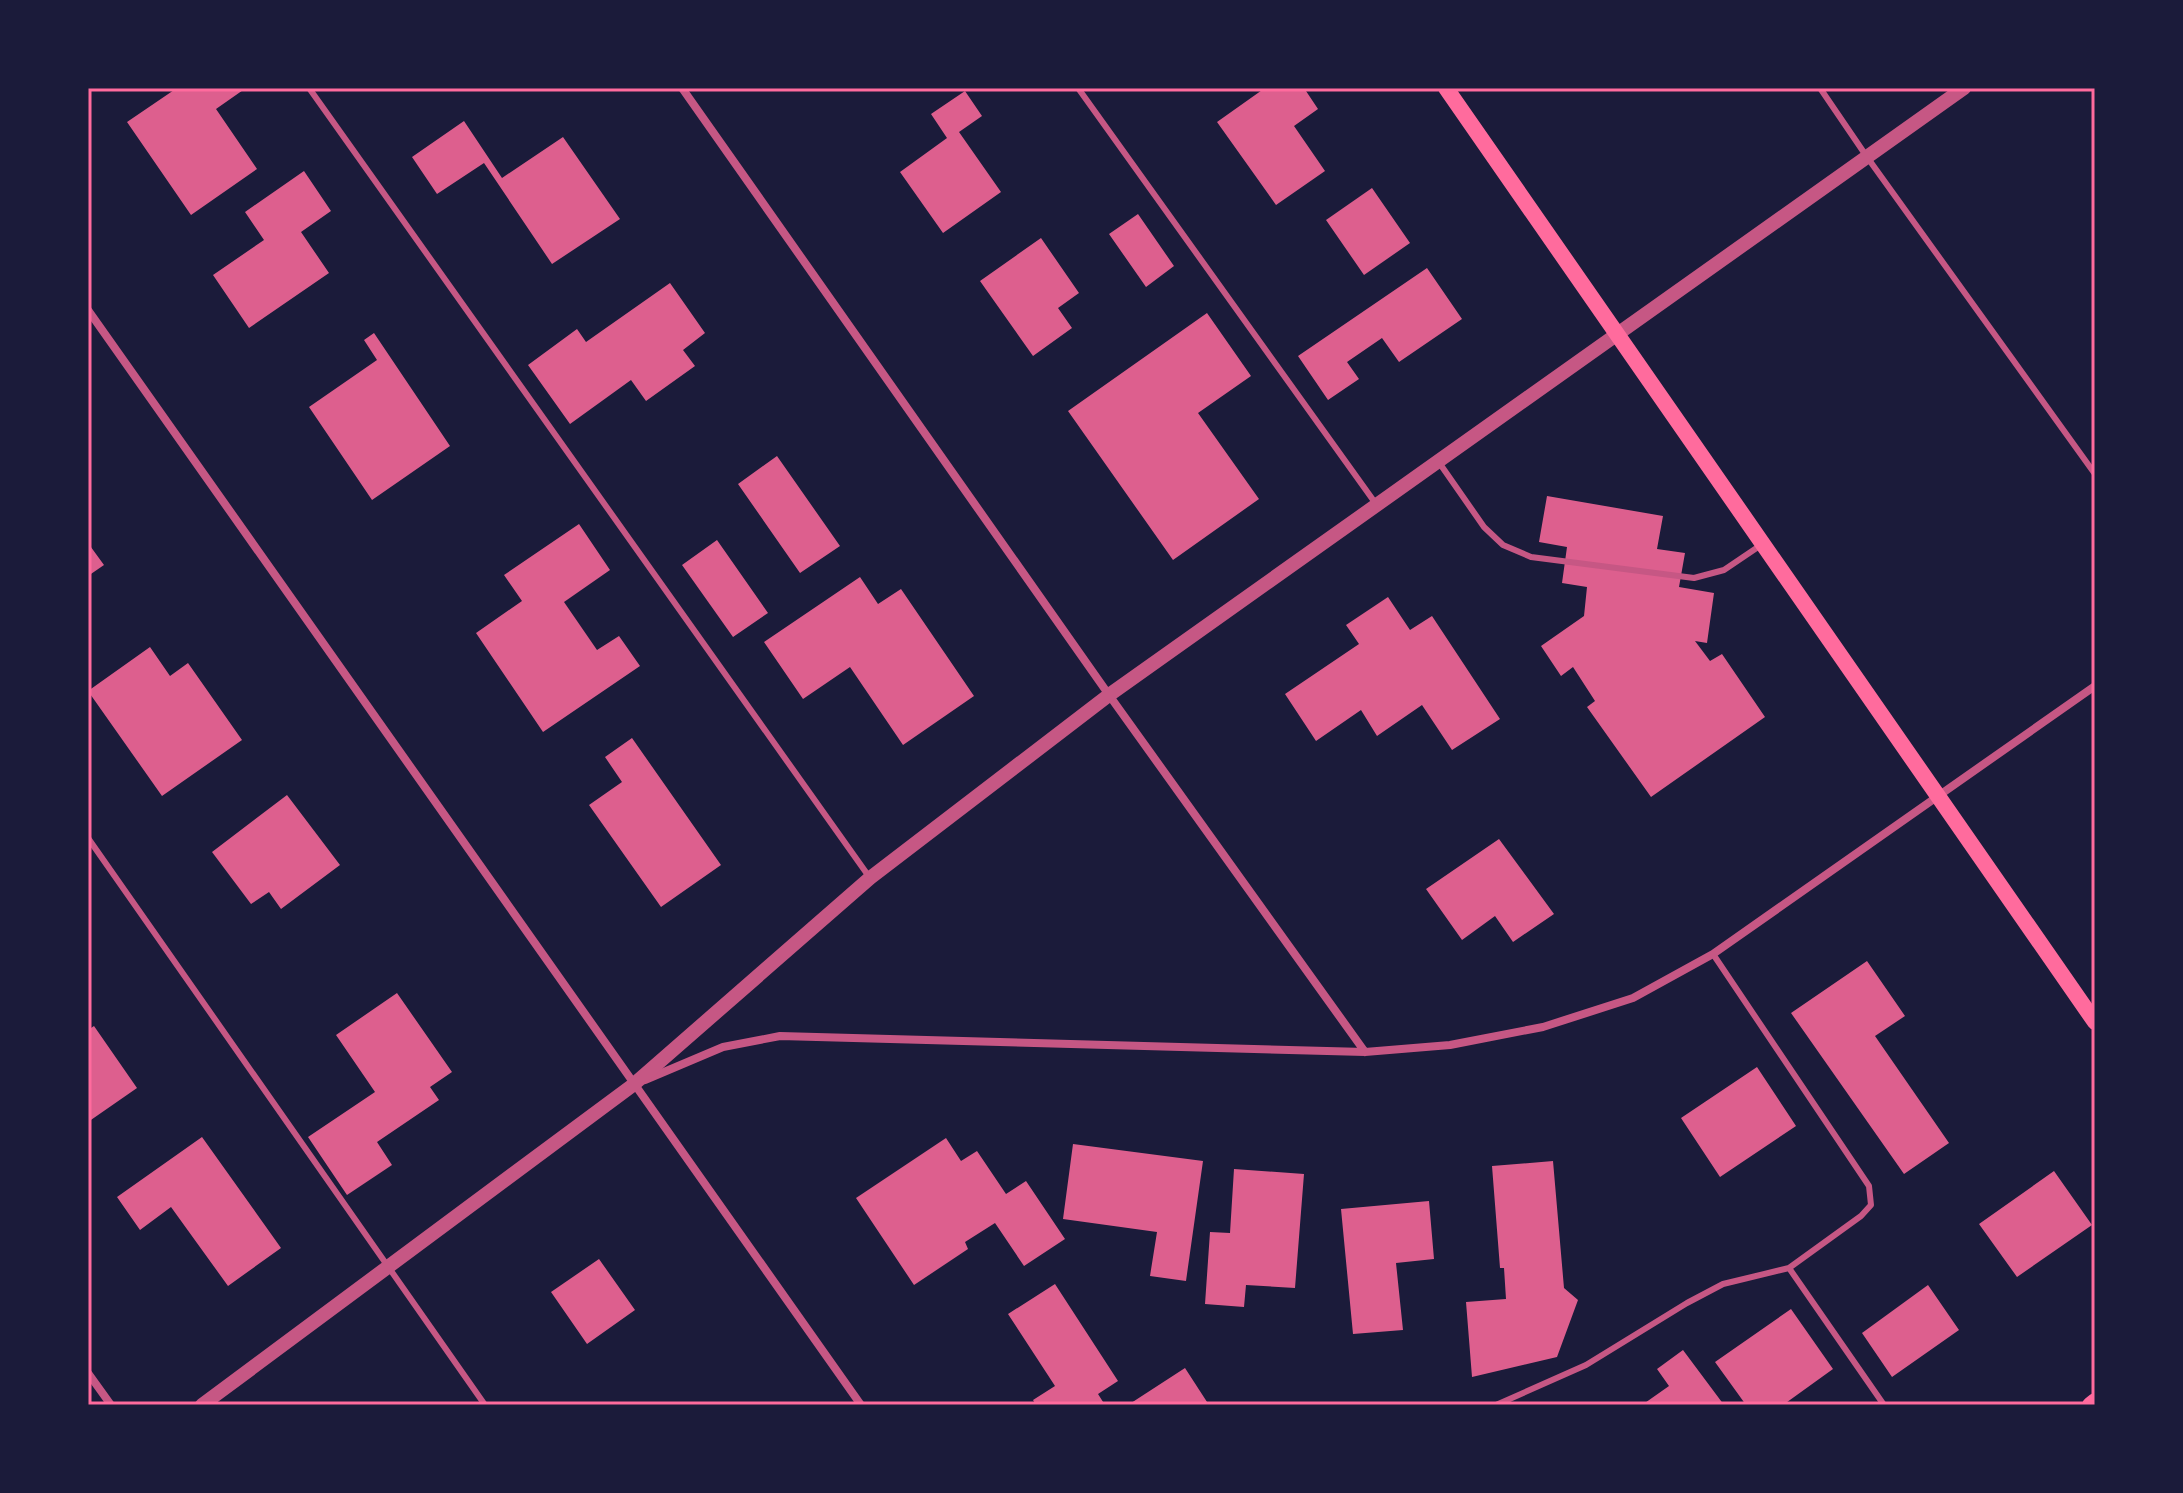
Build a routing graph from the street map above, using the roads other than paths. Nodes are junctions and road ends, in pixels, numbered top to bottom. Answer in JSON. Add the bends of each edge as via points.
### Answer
{"nodes":[{"id":1,"x":309,"y":88,"type":"edge"},
{"id":2,"x":682,"y":88,"type":"edge"},
{"id":3,"x":1078,"y":88,"type":"edge"},
{"id":4,"x":1446,"y":88,"type":"edge"},
{"id":5,"x":1820,"y":88,"type":"edge"},
{"id":6,"x":1964,"y":88,"type":"edge"},
{"id":7,"x":1867,"y":157,"type":"junction"},
{"id":8,"x":88,"y":310,"type":"edge"},
{"id":9,"x":1616,"y":335,"type":"junction"},
{"id":10,"x":1438,"y":461,"type":"junction"},
{"id":11,"x":2095,"y":474,"type":"edge"},
{"id":12,"x":1376,"y":504,"type":"junction"},
{"id":13,"x":1762,"y":544,"type":"junction"},
{"id":14,"x":2095,"y":686,"type":"edge"},
{"id":15,"x":1109,"y":695,"type":"junction"},
{"id":16,"x":1937,"y":797,"type":"junction"},
{"id":17,"x":88,"y":838,"type":"edge"},
{"id":18,"x":870,"y":878,"type":"junction"},
{"id":19,"x":1713,"y":954,"type":"junction"},
{"id":20,"x":2095,"y":1022,"type":"edge"},
{"id":21,"x":1365,"y":1052,"type":"junction"},
{"id":22,"x":633,"y":1085,"type":"junction"},
{"id":23,"x":388,"y":1266,"type":"junction"},
{"id":24,"x":1789,"y":1268,"type":"junction"},
{"id":25,"x":88,"y":1373,"type":"edge"},
{"id":26,"x":2095,"y":1401,"type":"edge"},
{"id":27,"x":111,"y":1405,"type":"edge"},
{"id":28,"x":202,"y":1405,"type":"edge"},
{"id":29,"x":485,"y":1405,"type":"edge"},
{"id":30,"x":861,"y":1405,"type":"edge"},
{"id":31,"x":1496,"y":1405,"type":"edge"},
{"id":32,"x":1884,"y":1405,"type":"edge"},
{"id":33,"x":2090,"y":1405,"type":"edge"}],
"edges":[{"from":1,"to":18,"type":"lane"},
{"from":2,"to":15,"type":"street"},
{"from":3,"to":12,"type":"lane"},
{"from":4,"to":9,"type":"main road"},
{"from":5,"to":7,"type":"lane"},
{"from":6,"to":7,"type":"street"},
{"from":7,"to":9,"type":"street"},
{"from":7,"to":11,"type":"lane"},
{"from":8,"to":22,"type":"street"},
{"from":9,"to":10,"type":"street"},
{"from":9,"to":13,"type":"main road"},
{"from":10,"to":12,"type":"street"},
{"from":10,"to":13,"type":"lane","via":[[1484,527],[1503,545],[1531,557],[1694,578],[1724,570]]},
{"from":12,"to":15,"type":"street"},
{"from":13,"to":16,"type":"main road"},
{"from":14,"to":16,"type":"street"},
{"from":15,"to":18,"type":"street"},
{"from":15,"to":21,"type":"street"},
{"from":16,"to":19,"type":"street"},
{"from":16,"to":20,"type":"main road"},
{"from":17,"to":23,"type":"lane"},
{"from":18,"to":22,"type":"street"},
{"from":19,"to":21,"type":"street","via":[[1633,998],[1543,1027],[1450,1045]]},
{"from":19,"to":24,"type":"lane","via":[[1869,1186],[1871,1205],[1861,1216]]},
{"from":21,"to":22,"type":"street","via":[[780,1036],[723,1047]]},
{"from":22,"to":23,"type":"street"},
{"from":22,"to":30,"type":"street"},
{"from":23,"to":28,"type":"street"},
{"from":23,"to":29,"type":"lane"},
{"from":24,"to":31,"type":"lane","via":[[1723,1284],[1586,1365]]},
{"from":24,"to":32,"type":"lane"},
{"from":25,"to":27,"type":"street"},
{"from":26,"to":33,"type":"main road"}]}
